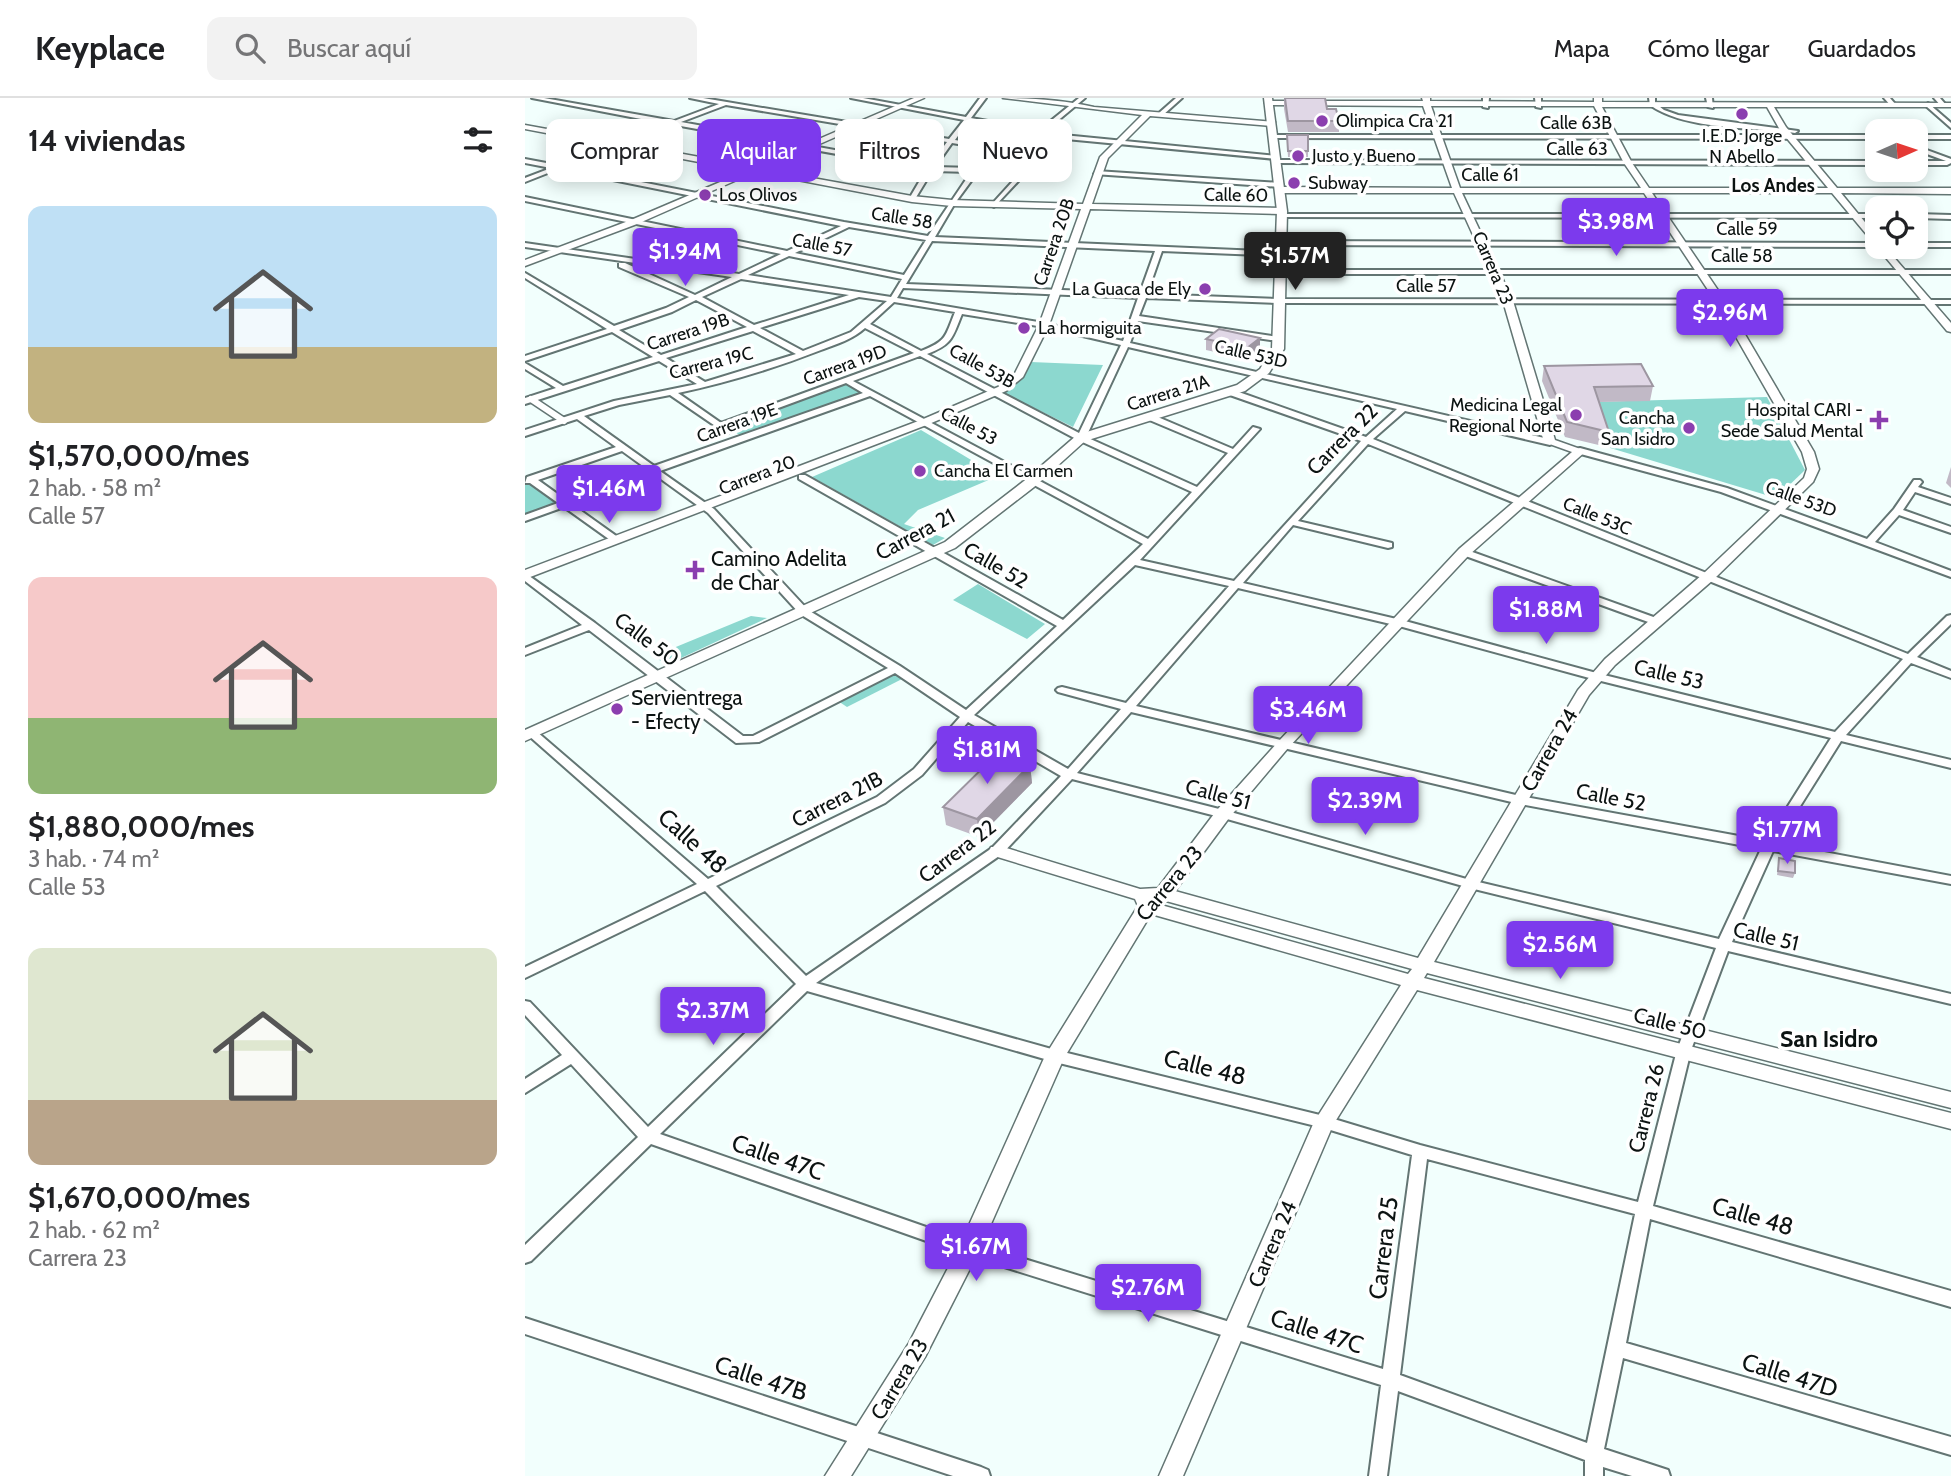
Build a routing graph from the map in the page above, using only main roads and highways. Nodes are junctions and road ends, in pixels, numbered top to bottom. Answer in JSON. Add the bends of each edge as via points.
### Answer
{"nodes":[{"id":1,"x":1269,"y":102,"type":"edge"},
{"id":2,"x":1081,"y":438,"type":"joint"},
{"id":3,"x":529,"y":734,"type":"edge"}],
"edges":[{"from":1,"to":2,"type":"main road","name":"Carrera 21A","via":[[1282,214],[1274,358],[1262,374],[1230,392]]},
{"from":2,"to":3,"type":"main road","name":"Carrera 21","via":[[950,545]]}]}
